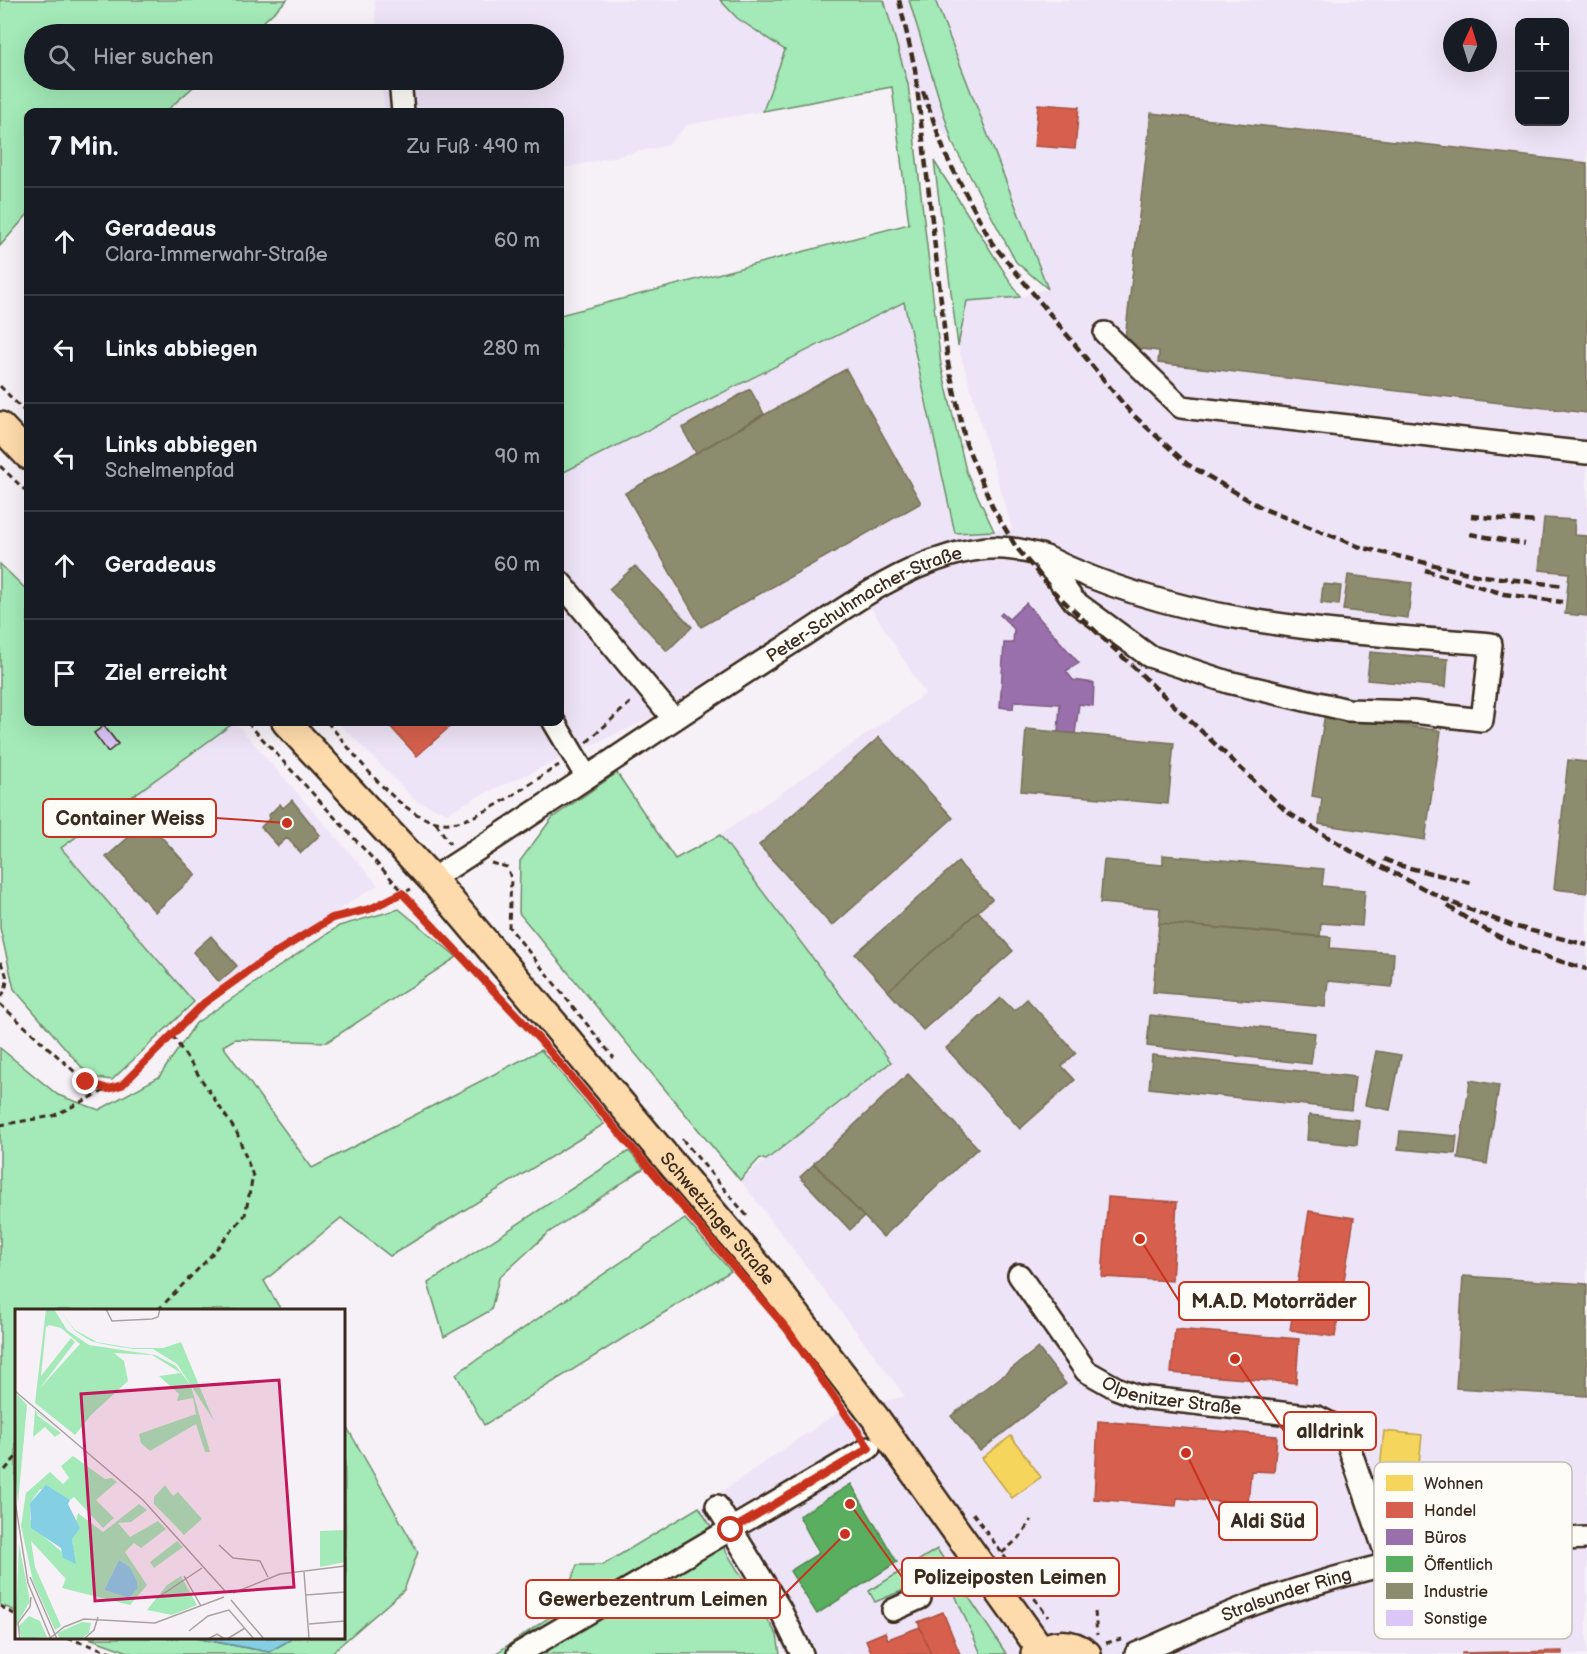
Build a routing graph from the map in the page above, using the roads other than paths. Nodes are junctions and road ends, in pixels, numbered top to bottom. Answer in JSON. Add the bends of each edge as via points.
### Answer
{"nodes":[{"id":1,"x":401,"y":90,"type":"edge"},
{"id":2,"x":403,"y":108,"type":"edge"},
{"id":3,"x":1105,"y":333,"type":"dead end"},
{"id":4,"x":0,"y":426,"type":"edge"},
{"id":5,"x":24,"y":451,"type":"edge"},
{"id":6,"x":1587,"y":453,"type":"edge"},
{"id":7,"x":1041,"y":555,"type":"junction"},
{"id":8,"x":564,"y":587,"type":"edge"},
{"id":9,"x":673,"y":718,"type":"junction"},
{"id":10,"x":290,"y":726,"type":"edge"},
{"id":11,"x":557,"y":726,"type":"edge"},
{"id":12,"x":586,"y":776,"type":"junction"},
{"id":13,"x":432,"y":879,"type":"junction"},
{"id":14,"x":1019,"y":1275,"type":"dead end"},
{"id":15,"x":869,"y":1448,"type":"dead end"},
{"id":16,"x":717,"y":1506,"type":"dead end"},
{"id":17,"x":1374,"y":1519,"type":"edge"},
{"id":18,"x":731,"y":1530,"type":"junction"},
{"id":19,"x":1572,"y":1538,"type":"edge"},
{"id":20,"x":1587,"y":1538,"type":"edge"},
{"id":21,"x":1374,"y":1567,"type":"edge"},
{"id":22,"x":920,"y":1598,"type":"dead end"},
{"id":23,"x":892,"y":1610,"type":"dead end"},
{"id":24,"x":1093,"y":1648,"type":"edge"},
{"id":25,"x":1126,"y":1651,"type":"edge"},
{"id":26,"x":1038,"y":1652,"type":"edge"},
{"id":27,"x":518,"y":1654,"type":"edge"},
{"id":28,"x":802,"y":1654,"type":"edge"}],
"edges":[{"from":1,"to":2,"type":"street"},
{"from":3,"to":6,"type":"street","via":[[1181,407]]},
{"from":4,"to":5,"type":"main road"},
{"from":7,"to":7,"type":"street","name":"Peter-Schuhmacher-Straße","via":[[1089,579],[1161,602],[1233,618],[1351,633],[1491,644],[1482,720],[1348,710],[1228,682],[1149,656],[1074,601]]},
{"from":7,"to":9,"type":"street","name":"Peter-Schuhmacher-Straße","via":[[1016,547],[980,548],[901,574]]},
{"from":8,"to":9,"type":"street"},
{"from":9,"to":12,"type":"street","name":"Peter-Schuhmacher-Straße"},
{"from":10,"to":13,"type":"main road","name":"Schwetzinger Straße"},
{"from":11,"to":12,"type":"street"},
{"from":12,"to":13,"type":"street","name":"Peter-Schuhmacher-Straße"},
{"from":13,"to":26,"type":"main road","name":"Schwetzinger Straße","via":[[766,1276],[877,1420]]},
{"from":14,"to":17,"type":"street","name":"Olpenitzer Straße","via":[[1086,1371],[1116,1388],[1140,1397],[1317,1417],[1333,1425],[1346,1438]]},
{"from":15,"to":18,"type":"street"},
{"from":16,"to":18,"type":"street"},
{"from":18,"to":27,"type":"street"},
{"from":18,"to":28,"type":"street","via":[[780,1609]]},
{"from":19,"to":20,"type":"street","name":"Stralsunder Ring"},
{"from":21,"to":25,"type":"street","name":"Stralsunder Ring","via":[[1262,1601]]},
{"from":22,"to":23,"type":"street"},
{"from":24,"to":26,"type":"main road","via":[[1064,1644]]}]}
